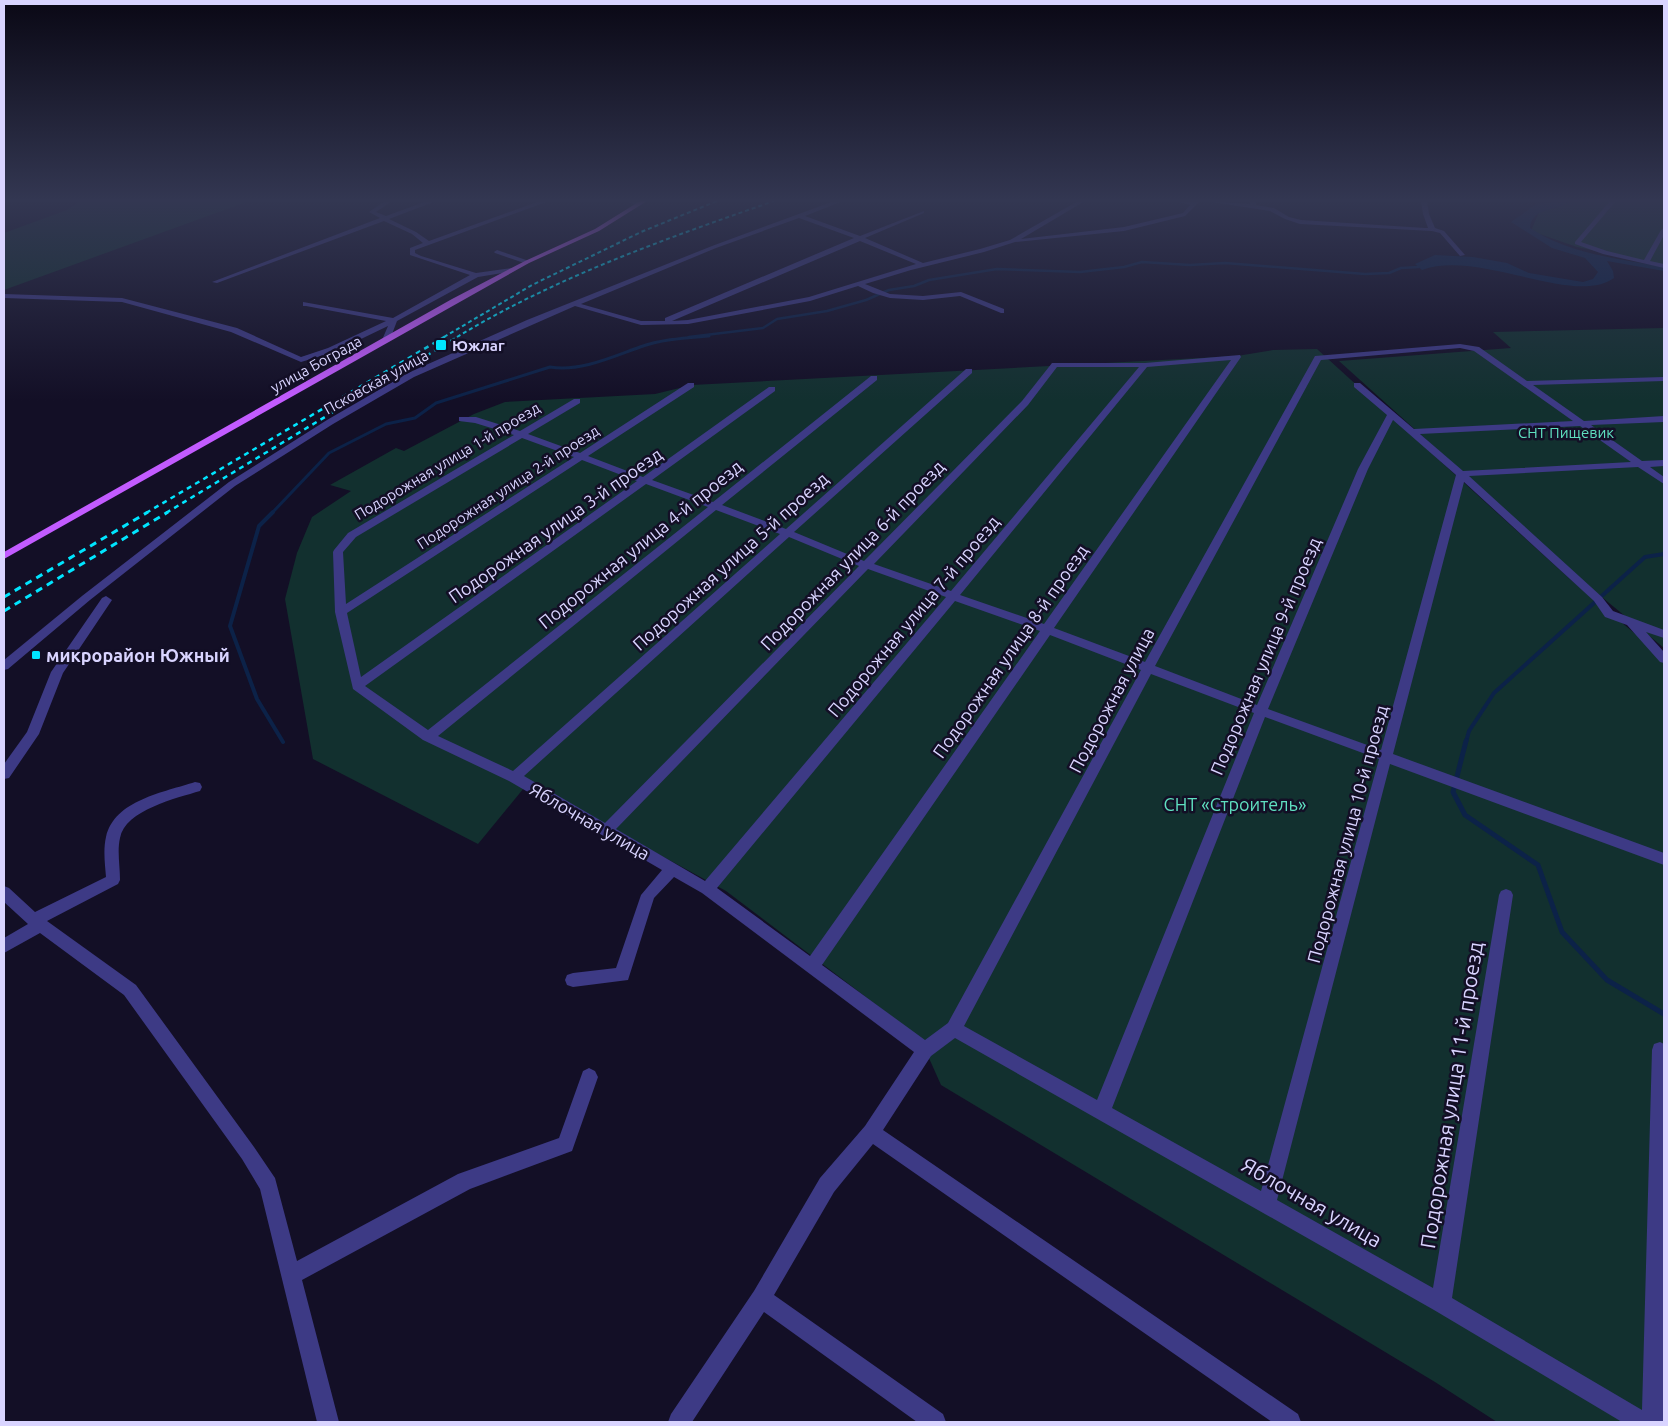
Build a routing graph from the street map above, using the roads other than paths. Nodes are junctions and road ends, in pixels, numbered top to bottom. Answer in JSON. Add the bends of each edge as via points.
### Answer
{"nodes":[{"id":1,"x":254,"y":268,"type":"edge"},
{"id":2,"x":453,"y":268,"type":"edge"},
{"id":3,"x":517,"y":268,"type":"edge"},
{"id":4,"x":664,"y":268,"type":"edge"},
{"id":5,"x":790,"y":268,"type":"edge"},
{"id":6,"x":913,"y":268,"type":"edge"},
{"id":7,"x":512,"y":270,"type":"junction"},
{"id":8,"x":476,"y":275,"type":"junction"},
{"id":9,"x":215,"y":282,"type":"dead end"},
{"id":10,"x":857,"y":283,"type":"junction"},
{"id":11,"x":4,"y":296,"type":"edge"},
{"id":12,"x":306,"y":304,"type":"dead end"},
{"id":13,"x":574,"y":304,"type":"junction"},
{"id":14,"x":1002,"y":311,"type":"dead end"},
{"id":15,"x":394,"y":320,"type":"junction"},
{"id":16,"x":657,"y":324,"type":"junction"},
{"id":17,"x":386,"y":340,"type":"junction"},
{"id":18,"x":1145,"y":365,"type":"junction"},
{"id":19,"x":969,"y":371,"type":"dead end"},
{"id":20,"x":874,"y":378,"type":"dead end"},
{"id":21,"x":1664,"y":379,"type":"edge"},
{"id":22,"x":1528,"y":383,"type":"junction"},
{"id":23,"x":691,"y":385,"type":"dead end"},
{"id":24,"x":1357,"y":385,"type":"dead end"},
{"id":25,"x":772,"y":389,"type":"dead end"},
{"id":26,"x":576,"y":401,"type":"dead end"},
{"id":27,"x":1392,"y":413,"type":"junction"},
{"id":28,"x":462,"y":419,"type":"dead end"},
{"id":29,"x":1664,"y":419,"type":"edge"},
{"id":30,"x":1580,"y":423,"type":"junction"},
{"id":31,"x":1413,"y":432,"type":"junction"},
{"id":32,"x":520,"y":434,"type":"junction"},
{"id":33,"x":580,"y":457,"type":"junction"},
{"id":34,"x":1664,"y":463,"type":"edge"},
{"id":35,"x":1638,"y":464,"type":"junction"},
{"id":36,"x":1461,"y":474,"type":"junction"},
{"id":37,"x":1664,"y":481,"type":"edge"},
{"id":38,"x":645,"y":482,"type":"junction"},
{"id":39,"x":714,"y":506,"type":"junction"},
{"id":40,"x":787,"y":533,"type":"junction"},
{"id":41,"x":4,"y":556,"type":"edge"},
{"id":42,"x":866,"y":565,"type":"junction"},
{"id":43,"x":952,"y":596,"type":"junction"},
{"id":44,"x":106,"y":600,"type":"dead end"},
{"id":45,"x":341,"y":612,"type":"junction"},
{"id":46,"x":1632,"y":623,"type":"junction"},
{"id":47,"x":1046,"y":629,"type":"junction"},
{"id":48,"x":1664,"y":634,"type":"edge"},
{"id":49,"x":1664,"y":659,"type":"edge"},
{"id":50,"x":4,"y":666,"type":"edge"},
{"id":51,"x":1148,"y":668,"type":"junction"},
{"id":52,"x":357,"y":686,"type":"junction"},
{"id":53,"x":1261,"y":711,"type":"junction"},
{"id":54,"x":428,"y":736,"type":"junction"},
{"id":55,"x":1387,"y":758,"type":"junction"},
{"id":56,"x":4,"y":774,"type":"edge"},
{"id":57,"x":514,"y":777,"type":"junction"},
{"id":58,"x":195,"y":787,"type":"dead end"},
{"id":59,"x":607,"y":830,"type":"junction"},
{"id":60,"x":1664,"y":859,"type":"edge"},
{"id":61,"x":672,"y":869,"type":"junction"},
{"id":62,"x":707,"y":889,"type":"junction"},
{"id":63,"x":4,"y":892,"type":"edge"},
{"id":64,"x":1506,"y":895,"type":"dead end"},
{"id":65,"x":38,"y":922,"type":"junction"},
{"id":66,"x":4,"y":946,"type":"edge"},
{"id":67,"x":812,"y":966,"type":"junction"},
{"id":68,"x":573,"y":980,"type":"dead end"},
{"id":69,"x":954,"y":1029,"type":"junction"},
{"id":70,"x":925,"y":1050,"type":"junction"},
{"id":71,"x":1660,"y":1050,"type":"dead end"},
{"id":72,"x":590,"y":1077,"type":"dead end"},
{"id":73,"x":1102,"y":1110,"type":"junction"},
{"id":74,"x":871,"y":1132,"type":"junction"},
{"id":75,"x":1267,"y":1203,"type":"junction"},
{"id":76,"x":291,"y":1275,"type":"junction"},
{"id":77,"x":761,"y":1298,"type":"junction"},
{"id":78,"x":1441,"y":1303,"type":"junction"},
{"id":79,"x":328,"y":1422,"type":"edge"},
{"id":80,"x":679,"y":1422,"type":"edge"},
{"id":81,"x":935,"y":1422,"type":"edge"},
{"id":82,"x":1290,"y":1422,"type":"edge"},
{"id":83,"x":1642,"y":1422,"type":"edge"},
{"id":84,"x":1652,"y":1422,"type":"edge"}],
"edges":[{"from":1,"to":9,"type":"street"},
{"from":2,"to":8,"type":"street"},
{"from":3,"to":7,"type":"main road","name":"улица Бограда"},
{"from":4,"to":13,"type":"street","name":"Псковская улица"},
{"from":5,"to":16,"type":"street"},
{"from":6,"to":10,"type":"street"},
{"from":7,"to":8,"type":"street"},
{"from":7,"to":17,"type":"main road","name":"улица Бограда"},
{"from":8,"to":15,"type":"street"},
{"from":10,"to":14,"type":"street","via":[[890,296],[923,298],[961,294]]},
{"from":10,"to":16,"type":"street","via":[[810,299],[697,320]]},
{"from":11,"to":15,"type":"street","via":[[122,300],[234,330],[301,360],[331,350]]},
{"from":12,"to":15,"type":"street"},
{"from":13,"to":16,"type":"street","via":[[641,323]]},
{"from":13,"to":50,"type":"street","name":"Псковская улица","via":[[411,375],[240,479]]},
{"from":15,"to":17,"type":"street"},
{"from":17,"to":41,"type":"main road","name":"улица Бограда"},
{"from":18,"to":42,"type":"street","name":"Подорожная улица 6-й проезд","via":[[1055,365],[1025,403]]},
{"from":18,"to":43,"type":"street","name":"Подорожная улица 7-й проезд"},
{"from":18,"to":47,"type":"street","name":"Подорожная улица 8-й проезд","via":[[1237,357]]},
{"from":19,"to":40,"type":"street","name":"Подорожная улица 5-й проезд"},
{"from":20,"to":39,"type":"street","name":"Подорожная улица 4-й проезд"},
{"from":21,"to":22,"type":"street"},
{"from":22,"to":30,"type":"street"},
{"from":22,"to":51,"type":"street","name":"Подорожная улица","via":[[1476,349],[1460,346],[1318,358]]},
{"from":23,"to":33,"type":"street","name":"Подорожная улица 2-й проезд"},
{"from":24,"to":27,"type":"street"},
{"from":25,"to":38,"type":"street","name":"Подорожная улица 3-й проезд"},
{"from":26,"to":32,"type":"street","name":"Подорожная улица 1-й проезд"},
{"from":27,"to":31,"type":"street"},
{"from":27,"to":53,"type":"street","name":"Подорожная улица 9-й проезд","via":[[1363,469]]},
{"from":28,"to":32,"type":"street","via":[[476,420]]},
{"from":29,"to":30,"type":"street"},
{"from":30,"to":31,"type":"street"},
{"from":30,"to":35,"type":"street"},
{"from":31,"to":36,"type":"street"},
{"from":32,"to":33,"type":"street"},
{"from":32,"to":45,"type":"street","name":"Подорожная улица 1-й проезд","via":[[352,535],[338,552]]},
{"from":33,"to":38,"type":"street"},
{"from":33,"to":45,"type":"street","name":"Подорожная улица 2-й проезд"},
{"from":34,"to":35,"type":"street"},
{"from":35,"to":36,"type":"street"},
{"from":35,"to":37,"type":"street"},
{"from":36,"to":46,"type":"street","via":[[1598,600],[1609,614]]},
{"from":36,"to":55,"type":"street","name":"Подорожная улица 10-й проезд"},
{"from":38,"to":39,"type":"street"},
{"from":38,"to":52,"type":"street","name":"Подорожная улица 3-й проезд"},
{"from":39,"to":40,"type":"street"},
{"from":39,"to":54,"type":"street","name":"Подорожная улица 4-й проезд"},
{"from":40,"to":42,"type":"street"},
{"from":40,"to":57,"type":"street","name":"Подорожная улица 5-й проезд"},
{"from":42,"to":43,"type":"street"},
{"from":42,"to":59,"type":"street","name":"Подорожная улица 6-й проезд"},
{"from":43,"to":47,"type":"street"},
{"from":43,"to":62,"type":"street","name":"Подорожная улица 7-й проезд"},
{"from":44,"to":56,"type":"street","via":[[57,672],[33,734]]},
{"from":45,"to":52,"type":"street"},
{"from":46,"to":48,"type":"street"},
{"from":46,"to":49,"type":"street"},
{"from":47,"to":51,"type":"street"},
{"from":47,"to":67,"type":"street","name":"Подорожная улица 8-й проезд"},
{"from":51,"to":53,"type":"street"},
{"from":51,"to":69,"type":"street","name":"Подорожная улица"},
{"from":52,"to":54,"type":"street","name":"Яблочная улица"},
{"from":53,"to":55,"type":"street"},
{"from":53,"to":73,"type":"street","name":"Подорожная улица 9-й проезд"},
{"from":54,"to":57,"type":"street","name":"Яблочная улица"},
{"from":55,"to":60,"type":"street"},
{"from":55,"to":75,"type":"street","name":"Подорожная улица 10-й проезд"},
{"from":57,"to":59,"type":"street","name":"Яблочная улица"},
{"from":58,"to":65,"type":"street","via":[[147,804],[123,818],[113,836],[113,880]]},
{"from":59,"to":61,"type":"street","name":"Яблочная улица"},
{"from":61,"to":62,"type":"street","name":"Яблочная улица"},
{"from":61,"to":68,"type":"street","via":[[648,895],[622,975]]},
{"from":62,"to":67,"type":"street","name":"Яблочная улица"},
{"from":63,"to":65,"type":"street"},
{"from":64,"to":78,"type":"street","name":"Подорожная улица 11-й проезд"},
{"from":65,"to":66,"type":"street"},
{"from":65,"to":76,"type":"street","via":[[130,990],[248,1153],[268,1185]]},
{"from":67,"to":70,"type":"street","name":"Яблочная улица"},
{"from":69,"to":70,"type":"street","name":"Подорожная улица"},
{"from":69,"to":73,"type":"street","name":"Яблочная улица"},
{"from":70,"to":74,"type":"street"},
{"from":71,"to":84,"type":"street"},
{"from":72,"to":76,"type":"street","via":[[566,1145],[466,1180]]},
{"from":73,"to":75,"type":"street","name":"Яблочная улица"},
{"from":74,"to":77,"type":"street","via":[[827,1185]]},
{"from":74,"to":82,"type":"street"},
{"from":75,"to":78,"type":"street","name":"Яблочная улица"},
{"from":76,"to":79,"type":"street"},
{"from":77,"to":80,"type":"street"},
{"from":77,"to":81,"type":"street"},
{"from":78,"to":83,"type":"street","name":"Яблочная улица"}]}
